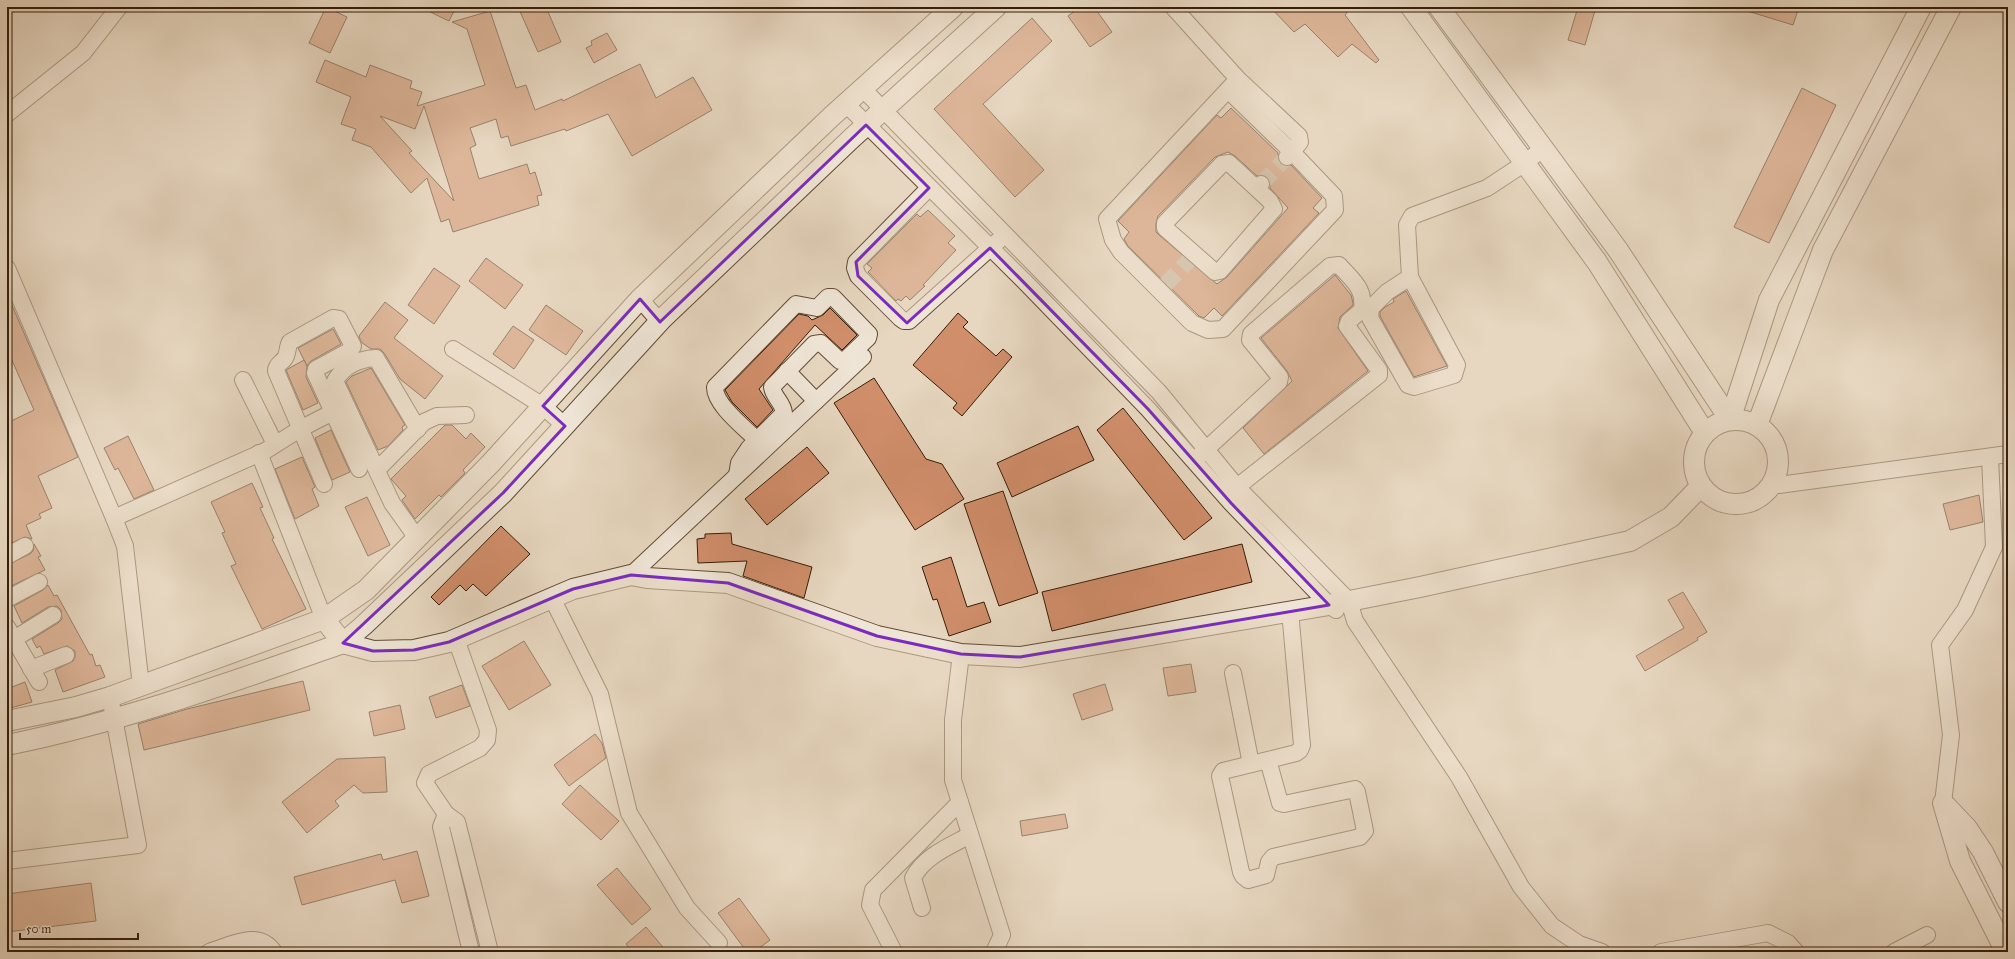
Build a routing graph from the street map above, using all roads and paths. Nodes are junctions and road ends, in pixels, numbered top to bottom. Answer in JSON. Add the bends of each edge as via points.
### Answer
{"nodes":[{"id":1,"x":119,"y":7,"type":"edge"},
{"id":2,"x":953,"y":7,"type":"edge"},
{"id":3,"x":996,"y":7,"type":"edge"},
{"id":4,"x":1173,"y":7,"type":"edge"},
{"id":5,"x":1412,"y":7,"type":"edge"},
{"id":6,"x":1439,"y":7,"type":"edge"},
{"id":7,"x":1921,"y":7,"type":"edge"},
{"id":8,"x":1951,"y":7,"type":"edge"},
{"id":9,"x":1233,"y":85,"type":"junction"},
{"id":10,"x":863,"y":89,"type":"junction"},
{"id":11,"x":846,"y":104,"type":"junction"},
{"id":12,"x":883,"y":110,"type":"junction"},
{"id":13,"x":7,"y":114,"type":"edge"},
{"id":14,"x":866,"y":125,"type":"junction"},
{"id":15,"x":1543,"y":148,"type":"junction"},
{"id":16,"x":1525,"y":163,"type":"junction"},
{"id":17,"x":929,"y":188,"type":"junction"},
{"id":18,"x":1005,"y":234,"type":"junction"},
{"id":19,"x":990,"y":248,"type":"junction"},
{"id":20,"x":1193,"y":256,"type":"joint"},
{"id":21,"x":7,"y":268,"type":"edge"},
{"id":22,"x":1410,"y":277,"type":"junction"},
{"id":23,"x":640,"y":299,"type":"junction"},
{"id":24,"x":660,"y":322,"type":"junction"},
{"id":25,"x":453,"y":349,"type":"dead end"},
{"id":26,"x":864,"y":356,"type":"dead end"},
{"id":27,"x":787,"y":371,"type":"junction"},
{"id":28,"x":243,"y":380,"type":"dead end"},
{"id":29,"x":816,"y":401,"type":"junction"},
{"id":30,"x":543,"y":406,"type":"junction"},
{"id":31,"x":333,"y":412,"type":"junction"},
{"id":32,"x":466,"y":415,"type":"dead end"},
{"id":33,"x":1730,"y":420,"type":"junction"},
{"id":34,"x":1757,"y":425,"type":"junction"},
{"id":35,"x":565,"y":426,"type":"junction"},
{"id":36,"x":300,"y":429,"type":"junction"},
{"id":37,"x":418,"y":429,"type":"junction"},
{"id":38,"x":1705,"y":433,"type":"junction"},
{"id":39,"x":757,"y":440,"type":"junction"},
{"id":40,"x":275,"y":444,"type":"junction"},
{"id":41,"x":1206,"y":450,"type":"junction"},
{"id":42,"x":259,"y":453,"type":"junction"},
{"id":43,"x":2008,"y":454,"type":"edge"},
{"id":44,"x":1990,"y":457,"type":"junction"},
{"id":45,"x":1193,"y":461,"type":"junction"},
{"id":46,"x":359,"y":469,"type":"dead end"},
{"id":47,"x":377,"y":470,"type":"junction"},
{"id":48,"x":737,"y":475,"type":"junction"},
{"id":49,"x":324,"y":484,"type":"dead end"},
{"id":50,"x":1702,"y":486,"type":"junction"},
{"id":51,"x":1771,"y":486,"type":"junction"},
{"id":52,"x":1237,"y":487,"type":"junction"},
{"id":53,"x":114,"y":518,"type":"junction"},
{"id":54,"x":417,"y":538,"type":"junction"},
{"id":55,"x":25,"y":546,"type":"dead end"},
{"id":56,"x":7,"y":556,"type":"edge"},
{"id":57,"x":396,"y":559,"type":"junction"},
{"id":58,"x":631,"y":574,"type":"junction"},
{"id":59,"x":415,"y":577,"type":"junction"},
{"id":60,"x":39,"y":582,"type":"dead end"},
{"id":61,"x":552,"y":598,"type":"junction"},
{"id":62,"x":7,"y":599,"type":"edge"},
{"id":63,"x":1349,"y":601,"type":"junction"},
{"id":64,"x":1329,"y":605,"type":"junction"},
{"id":65,"x":1290,"y":611,"type":"junction"},
{"id":66,"x":53,"y":615,"type":"dead end"},
{"id":67,"x":324,"y":619,"type":"junction"},
{"id":68,"x":1355,"y":621,"type":"junction"},
{"id":69,"x":11,"y":633,"type":"edge"},
{"id":70,"x":456,"y":638,"type":"junction"},
{"id":71,"x":343,"y":643,"type":"junction"},
{"id":72,"x":961,"y":654,"type":"junction"},
{"id":73,"x":66,"y":655,"type":"dead end"},
{"id":74,"x":1233,"y":672,"type":"dead end"},
{"id":75,"x":141,"y":686,"type":"junction"},
{"id":76,"x":110,"y":697,"type":"junction"},
{"id":77,"x":115,"y":719,"type":"junction"},
{"id":78,"x":7,"y":721,"type":"edge"},
{"id":79,"x":7,"y":745,"type":"edge"},
{"id":80,"x":1268,"y":760,"type":"junction"},
{"id":81,"x":1251,"y":764,"type":"junction"},
{"id":82,"x":960,"y":802,"type":"junction"},
{"id":83,"x":1943,"y":803,"type":"junction"},
{"id":84,"x":446,"y":814,"type":"junction"},
{"id":85,"x":970,"y":835,"type":"junction"},
{"id":86,"x":7,"y":861,"type":"edge"},
{"id":87,"x":2008,"y":902,"type":"edge"},
{"id":88,"x":922,"y":908,"type":"dead end"},
{"id":89,"x":1927,"y":935,"type":"dead end"},
{"id":90,"x":719,"y":943,"type":"dead end"},
{"id":91,"x":209,"y":952,"type":"edge"},
{"id":92,"x":274,"y":952,"type":"edge"},
{"id":93,"x":472,"y":952,"type":"edge"},
{"id":94,"x":490,"y":952,"type":"edge"},
{"id":95,"x":894,"y":952,"type":"edge"},
{"id":96,"x":994,"y":952,"type":"edge"},
{"id":97,"x":1602,"y":952,"type":"edge"},
{"id":98,"x":1661,"y":952,"type":"edge"},
{"id":99,"x":1796,"y":952,"type":"edge"},
{"id":100,"x":1894,"y":952,"type":"edge"},
{"id":101,"x":2006,"y":952,"type":"edge"}],
"edges":[{"from":1,"to":13,"type":"street","via":[[83,53]]},
{"from":2,"to":10,"type":"street"},
{"from":3,"to":12,"type":"street"},
{"from":4,"to":9,"type":"street"},
{"from":5,"to":16,"type":"street"},
{"from":6,"to":15,"type":"street"},
{"from":7,"to":33,"type":"street","via":[[1769,300]]},
{"from":8,"to":34,"type":"street","via":[[1823,250]]},
{"from":9,"to":9,"type":"street","via":[[1107,219],[1112,240],[1120,252],[1163,288],[1192,323],[1208,330],[1223,329],[1335,210],[1334,196],[1290,154],[1300,142],[1300,136]]},
{"from":10,"to":11,"type":"street"},
{"from":10,"to":12,"type":"street"},
{"from":11,"to":14,"type":"street"},
{"from":11,"to":23,"type":"street"},
{"from":12,"to":14,"type":"street"},
{"from":12,"to":18,"type":"street"},
{"from":14,"to":17,"type":"street"},
{"from":14,"to":24,"type":"street"},
{"from":15,"to":16,"type":"street"},
{"from":15,"to":33,"type":"street","via":[[1618,250]]},
{"from":16,"to":22,"type":"street","via":[[1487,188],[1412,216],[1407,225]]},
{"from":16,"to":38,"type":"street","via":[[1597,262]]},
{"from":17,"to":19,"type":"street"},
{"from":17,"to":19,"type":"street","via":[[856,262],[858,276],[900,318],[909,321]]},
{"from":18,"to":19,"type":"street"},
{"from":18,"to":41,"type":"street","via":[[1159,392]]},
{"from":19,"to":45,"type":"street","via":[[1148,409]]},
{"from":20,"to":20,"type":"street","via":[[1215,272],[1220,271],[1274,209],[1259,186],[1229,163],[1222,164],[1165,223],[1165,228]]},
{"from":21,"to":53,"type":"street"},
{"from":22,"to":22,"type":"street","via":[[1387,292],[1371,308],[1370,318],[1408,385],[1414,387],[1454,376],[1458,365]]},
{"from":23,"to":24,"type":"street"},
{"from":23,"to":30,"type":"street"},
{"from":24,"to":35,"type":"street"},
{"from":25,"to":30,"type":"street"},
{"from":26,"to":29,"type":"street"},
{"from":27,"to":29,"type":"street"},
{"from":27,"to":39,"type":"street","via":[[772,387],[772,393],[784,407],[784,413]]},
{"from":27,"to":39,"type":"street","via":[[814,344],[821,343],[840,361],[845,360],[869,334],[833,297],[828,297],[817,308],[796,304],[715,387],[720,402]]},
{"from":28,"to":40,"type":"street"},
{"from":29,"to":48,"type":"street"},
{"from":30,"to":35,"type":"street"},
{"from":30,"to":54,"type":"street","via":[[491,464]]},
{"from":31,"to":36,"type":"street"},
{"from":31,"to":36,"type":"street","via":[[315,373],[316,369],[351,350],[353,346],[339,319],[334,318],[290,342],[286,358],[276,368]]},
{"from":31,"to":46,"type":"street"},
{"from":32,"to":37,"type":"street","via":[[437,416],[424,422]]},
{"from":33,"to":34,"type":"street","via":[[1744,420]]},
{"from":33,"to":38,"type":"street","via":[[1716,425]]},
{"from":34,"to":51,"type":"street","via":[[1768,434],[1775,446],[1777,473]]},
{"from":35,"to":59,"type":"street","via":[[503,493]]},
{"from":36,"to":40,"type":"street"},
{"from":36,"to":49,"type":"street"},
{"from":37,"to":47,"type":"street"},
{"from":37,"to":47,"type":"street","via":[[376,358],[363,359],[342,370],[336,381]]},
{"from":38,"to":50,"type":"street","via":[[1694,459],[1696,473]]},
{"from":39,"to":48,"type":"street","via":[[739,463]]},
{"from":40,"to":42,"type":"street"},
{"from":41,"to":45,"type":"street"},
{"from":41,"to":52,"type":"street"},
{"from":41,"to":52,"type":"street","via":[[1279,382],[1280,377],[1250,340],[1251,334],[1330,266],[1339,265],[1361,290],[1364,299],[1362,310],[1347,326],[1379,370],[1379,375]]},
{"from":42,"to":53,"type":"street"},
{"from":42,"to":67,"type":"street"},
{"from":43,"to":44,"type":"street"},
{"from":44,"to":51,"type":"street"},
{"from":44,"to":83,"type":"street","via":[[1994,547],[1965,610],[1940,645],[1951,735]]},
{"from":45,"to":64,"type":"street"},
{"from":47,"to":54,"type":"street","via":[[392,503]]},
{"from":48,"to":58,"type":"street"},
{"from":50,"to":51,"type":"street","via":[[1711,496],[1723,502],[1737,504],[1750,502],[1762,496]]},
{"from":50,"to":63,"type":"street","via":[[1671,517],[1630,541]]},
{"from":52,"to":63,"type":"street"},
{"from":53,"to":75,"type":"street","via":[[125,546]]},
{"from":54,"to":57,"type":"street"},
{"from":55,"to":56,"type":"street"},
{"from":57,"to":59,"type":"street"},
{"from":57,"to":67,"type":"street","via":[[366,590]]},
{"from":58,"to":61,"type":"street","via":[[573,589]]},
{"from":58,"to":72,"type":"street","via":[[648,578],[728,583],[877,636]]},
{"from":59,"to":71,"type":"street"},
{"from":60,"to":62,"type":"street"},
{"from":61,"to":70,"type":"street"},
{"from":61,"to":90,"type":"street","via":[[600,694],[629,813],[687,908]]},
{"from":63,"to":64,"type":"street"},
{"from":63,"to":68,"type":"street"},
{"from":64,"to":65,"type":"street"},
{"from":64,"to":68,"type":"street"},
{"from":65,"to":72,"type":"street","via":[[1020,656]]},
{"from":65,"to":80,"type":"street","via":[[1302,745],[1296,753]]},
{"from":66,"to":69,"type":"street"},
{"from":67,"to":71,"type":"street"},
{"from":67,"to":75,"type":"street"},
{"from":68,"to":97,"type":"street","via":[[1459,777],[1521,887],[1552,926],[1579,944]]},
{"from":69,"to":73,"type":"street","via":[[35,676]]},
{"from":70,"to":71,"type":"street","via":[[414,650],[373,651]]},
{"from":70,"to":84,"type":"street","via":[[488,730],[487,740],[480,748],[429,774],[425,783]]},
{"from":71,"to":77,"type":"street","via":[[174,702]]},
{"from":72,"to":82,"type":"street","via":[[953,720],[953,780]]},
{"from":74,"to":81,"type":"street"},
{"from":75,"to":76,"type":"street"},
{"from":76,"to":77,"type":"street"},
{"from":76,"to":78,"type":"street","via":[[76,707]]},
{"from":77,"to":79,"type":"street"},
{"from":77,"to":86,"type":"street","via":[[138,845]]},
{"from":80,"to":81,"type":"street"},
{"from":80,"to":81,"type":"street","via":[[1282,804],[1355,789],[1365,827],[1364,834],[1274,857],[1269,862],[1266,875],[1248,880],[1242,872],[1220,776],[1224,771]]},
{"from":82,"to":85,"type":"street"},
{"from":82,"to":95,"type":"street","via":[[873,890],[870,905]]},
{"from":83,"to":87,"type":"street","via":[[1984,852]]},
{"from":83,"to":101,"type":"street","via":[[1960,861]]},
{"from":84,"to":93,"type":"street","via":[[442,827]]},
{"from":84,"to":94,"type":"street","via":[[457,822]]},
{"from":85,"to":88,"type":"street","via":[[926,860],[917,870],[913,878]]},
{"from":85,"to":96,"type":"street","via":[[1002,935]]},
{"from":89,"to":100,"type":"street"},
{"from":91,"to":92,"type":"street","via":[[258,939],[268,943]]},
{"from":98,"to":99,"type":"street","via":[[1768,933],[1788,942]]}]}
